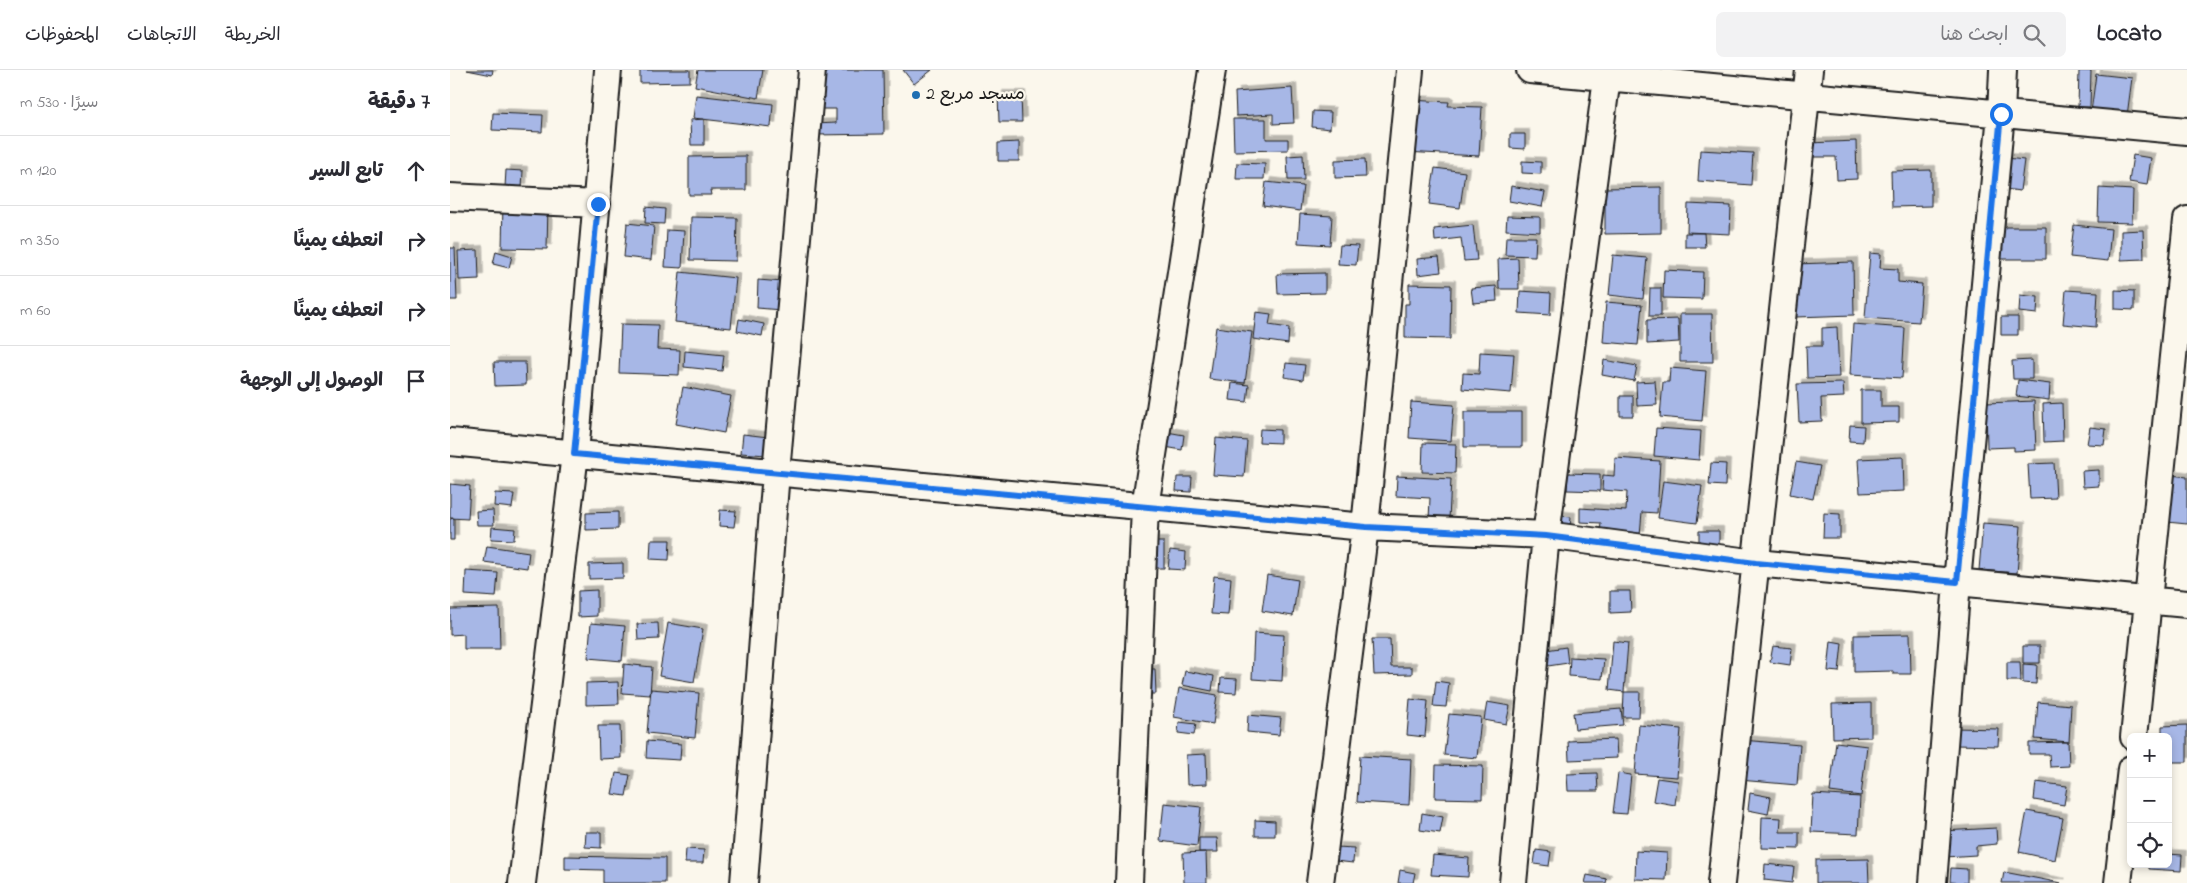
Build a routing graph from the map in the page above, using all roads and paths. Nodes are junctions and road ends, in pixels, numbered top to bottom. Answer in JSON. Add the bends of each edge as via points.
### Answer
{"nodes":[{"id":1,"x":608,"y":70,"type":"edge"},
{"id":2,"x":812,"y":70,"type":"edge"},
{"id":3,"x":1212,"y":70,"type":"edge"},
{"id":4,"x":1410,"y":70,"type":"edge"},
{"id":5,"x":1530,"y":70,"type":"edge"},
{"id":6,"x":1809,"y":70,"type":"edge"},
{"id":7,"x":2003,"y":70,"type":"edge"},
{"id":8,"x":1608,"y":74,"type":"edge"},
{"id":9,"x":1806,"y":96,"type":"junction"},
{"id":10,"x":2001,"y":114,"type":"junction"},
{"id":11,"x":2187,"y":131,"type":"edge"},
{"id":12,"x":450,"y":197,"type":"edge"},
{"id":13,"x":598,"y":204,"type":"junction"},
{"id":14,"x":2187,"y":220,"type":"edge"},
{"id":15,"x":450,"y":442,"type":"edge"},
{"id":16,"x":574,"y":454,"type":"junction"},
{"id":17,"x":776,"y":472,"type":"junction"},
{"id":18,"x":1145,"y":507,"type":"junction"},
{"id":19,"x":1366,"y":527,"type":"junction"},
{"id":20,"x":1546,"y":536,"type":"junction"},
{"id":21,"x":1756,"y":563,"type":"junction"},
{"id":22,"x":1957,"y":582,"type":"junction"},
{"id":23,"x":2149,"y":600,"type":"junction"},
{"id":24,"x":2187,"y":604,"type":"edge"},
{"id":25,"x":2134,"y":733,"type":"edge"},
{"id":26,"x":2130,"y":778,"type":"edge"},
{"id":27,"x":522,"y":883,"type":"edge"},
{"id":28,"x":744,"y":883,"type":"edge"},
{"id":29,"x":1129,"y":883,"type":"edge"},
{"id":30,"x":1320,"y":883,"type":"edge"},
{"id":31,"x":1513,"y":883,"type":"edge"},
{"id":32,"x":1721,"y":883,"type":"edge"},
{"id":33,"x":1933,"y":883,"type":"edge"},
{"id":34,"x":2118,"y":883,"type":"edge"}],
"edges":[{"from":1,"to":13,"type":"street"},
{"from":2,"to":17,"type":"street"},
{"from":3,"to":18,"type":"street"},
{"from":4,"to":19,"type":"street"},
{"from":5,"to":8,"type":"street"},
{"from":6,"to":9,"type":"street"},
{"from":7,"to":10,"type":"street"},
{"from":8,"to":9,"type":"street"},
{"from":8,"to":20,"type":"street"},
{"from":9,"to":10,"type":"street"},
{"from":9,"to":21,"type":"street"},
{"from":10,"to":11,"type":"street"},
{"from":10,"to":22,"type":"street"},
{"from":12,"to":13,"type":"street"},
{"from":13,"to":16,"type":"street"},
{"from":14,"to":23,"type":"street"},
{"from":15,"to":16,"type":"street"},
{"from":16,"to":17,"type":"street"},
{"from":16,"to":27,"type":"street"},
{"from":17,"to":18,"type":"street"},
{"from":17,"to":28,"type":"street"},
{"from":18,"to":19,"type":"street"},
{"from":18,"to":29,"type":"street"},
{"from":19,"to":20,"type":"street"},
{"from":19,"to":30,"type":"street"},
{"from":20,"to":21,"type":"street"},
{"from":20,"to":31,"type":"street"},
{"from":21,"to":22,"type":"street"},
{"from":21,"to":32,"type":"street"},
{"from":22,"to":23,"type":"street"},
{"from":22,"to":33,"type":"street"},
{"from":23,"to":24,"type":"street"},
{"from":23,"to":25,"type":"street"},
{"from":26,"to":34,"type":"street"}]}
